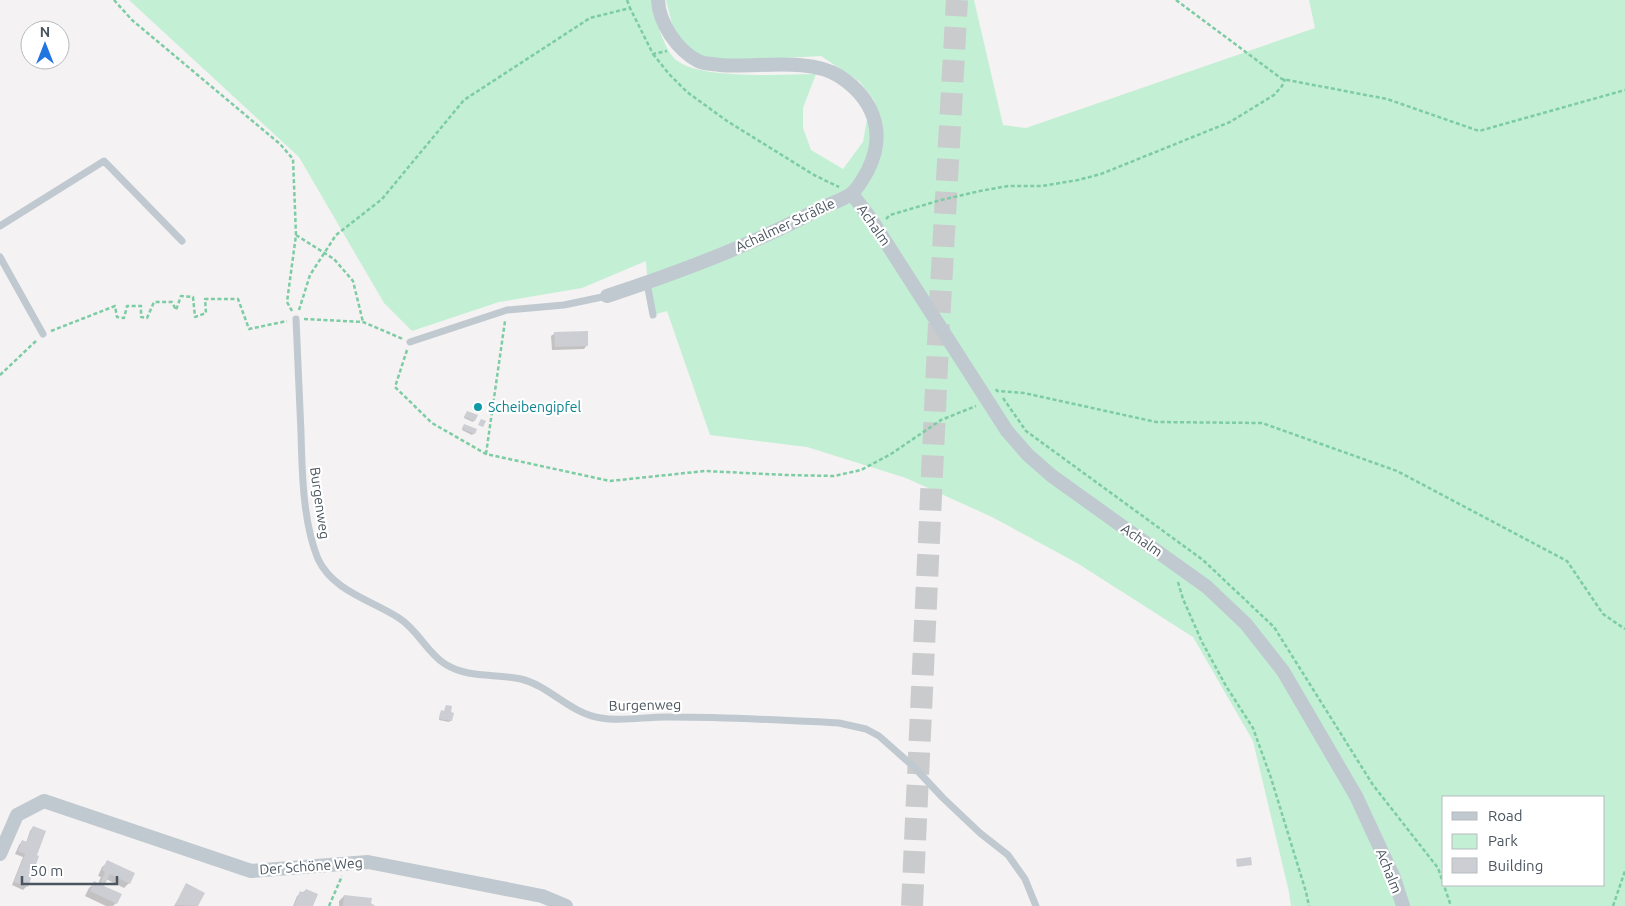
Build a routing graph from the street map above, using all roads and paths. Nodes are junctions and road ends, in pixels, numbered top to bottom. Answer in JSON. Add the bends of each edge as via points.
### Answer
{"nodes":[{"id":1,"x":114,"y":0,"type":"edge"},
{"id":2,"x":627,"y":0,"type":"edge"},
{"id":3,"x":658,"y":0,"type":"edge"},
{"id":4,"x":1176,"y":0,"type":"edge"},
{"id":5,"x":630,"y":8,"type":"junction"},
{"id":6,"x":681,"y":48,"type":"junction"},
{"id":7,"x":653,"y":54,"type":"junction"},
{"id":8,"x":1285,"y":79,"type":"junction"},
{"id":9,"x":1625,"y":90,"type":"edge"},
{"id":10,"x":852,"y":194,"type":"junction"},
{"id":11,"x":885,"y":220,"type":"dead end"},
{"id":12,"x":0,"y":226,"type":"edge"},
{"id":13,"x":296,"y":235,"type":"junction"},
{"id":14,"x":182,"y":241,"type":"dead end"},
{"id":15,"x":324,"y":253,"type":"junction"},
{"id":16,"x":0,"y":257,"type":"edge"},
{"id":17,"x":647,"y":283,"type":"junction"},
{"id":18,"x":607,"y":296,"type":"joint"},
{"id":19,"x":507,"y":310,"type":"junction"},
{"id":20,"x":653,"y":315,"type":"dead end"},
{"id":21,"x":296,"y":319,"type":"junction"},
{"id":22,"x":363,"y":322,"type":"junction"},
{"id":23,"x":43,"y":334,"type":"junction"},
{"id":24,"x":410,"y":342,"type":"junction"},
{"id":25,"x":0,"y":375,"type":"edge"},
{"id":26,"x":998,"y":391,"type":"dead end"},
{"id":27,"x":987,"y":401,"type":"junction"},
{"id":28,"x":486,"y":454,"type":"junction"},
{"id":29,"x":1176,"y":565,"type":"junction"},
{"id":30,"x":1625,"y":628,"type":"edge"},
{"id":31,"x":0,"y":854,"type":"edge"},
{"id":32,"x":348,"y":863,"type":"junction"},
{"id":33,"x":1625,"y":871,"type":"edge"},
{"id":34,"x":329,"y":906,"type":"edge"},
{"id":35,"x":566,"y":906,"type":"edge"},
{"id":36,"x":1036,"y":906,"type":"edge"},
{"id":37,"x":1309,"y":906,"type":"edge"},
{"id":38,"x":1402,"y":906,"type":"edge"},
{"id":39,"x":1613,"y":906,"type":"edge"}],
"edges":[{"from":1,"to":13,"type":"path","via":[[132,20],[280,144],[293,159]]},
{"from":2,"to":5,"type":"path"},
{"from":3,"to":6,"type":"street","name":"Achalmer Sträßle","via":[[663,21]]},
{"from":4,"to":8,"type":"path"},
{"from":5,"to":7,"type":"path"},
{"from":5,"to":15,"type":"path","via":[[590,18],[464,100],[382,199],[336,235]]},
{"from":6,"to":7,"type":"path"},
{"from":6,"to":10,"type":"street","name":"Achalmer Sträßle","via":[[699,62],[712,64],[814,66],[854,86],[868,103],[877,136],[874,158]]},
{"from":7,"to":10,"type":"path","via":[[687,92],[727,121],[814,175]]},
{"from":8,"to":9,"type":"path","via":[[1387,98],[1480,131]]},
{"from":8,"to":11,"type":"path","via":[[1274,95],[1230,122],[1101,174],[1042,186],[1008,186],[980,191],[890,215]]},
{"from":10,"to":17,"type":"street","name":"Achalmer Sträßle","via":[[718,257]]},
{"from":10,"to":27,"type":"street","name":"Achalm"},
{"from":12,"to":14,"type":"lane","via":[[104,161]]},
{"from":13,"to":15,"type":"path"},
{"from":13,"to":21,"type":"path","via":[[287,302]]},
{"from":15,"to":21,"type":"path","via":[[310,275]]},
{"from":15,"to":22,"type":"path","via":[[334,259],[353,281]]},
{"from":16,"to":23,"type":"lane"},
{"from":17,"to":18,"type":"street","name":"Achalmer Sträßle"},
{"from":17,"to":20,"type":"lane"},
{"from":18,"to":19,"type":"lane"},
{"from":19,"to":24,"type":"lane"},
{"from":19,"to":28,"type":"path"},
{"from":21,"to":22,"type":"path"},
{"from":21,"to":23,"type":"path","via":[[249,329],[238,300],[205,299],[206,313],[195,317],[193,297],[181,296],[176,310],[172,302],[154,302],[147,318],[141,317],[141,306],[127,306],[124,318],[117,317],[115,306]]},
{"from":21,"to":36,"type":"lane","name":"Burgenweg","via":[[302,478],[309,528],[323,568],[332,579],[402,620],[444,663],[472,674],[521,679],[589,715],[617,719],[668,717],[839,722],[866,729],[879,736],[914,767],[980,833],[1008,855],[1025,878]]},
{"from":22,"to":24,"type":"path"},
{"from":23,"to":25,"type":"path"},
{"from":24,"to":28,"type":"path","via":[[395,387],[432,423]]},
{"from":26,"to":30,"type":"path","via":[[1024,393],[1156,422],[1262,423],[1397,471],[1568,561],[1603,614]]},
{"from":27,"to":28,"type":"path","via":[[941,420],[861,470],[834,476],[705,471],[610,481]]},
{"from":27,"to":29,"type":"street","name":"Achalm","via":[[1007,431],[1040,466]]},
{"from":29,"to":37,"type":"path","via":[[1183,600],[1202,642],[1253,728]]},
{"from":29,"to":38,"type":"street","name":"Achalm","via":[[1207,587],[1246,624],[1283,671],[1356,796],[1394,878]]},
{"from":31,"to":32,"type":"street","name":"Der Schöne Weg","via":[[17,815],[44,801],[251,871]]},
{"from":32,"to":34,"type":"path"},
{"from":32,"to":35,"type":"street","name":"Der Schöne Weg","via":[[368,862],[542,896]]},
{"from":33,"to":39,"type":"path"}]}
